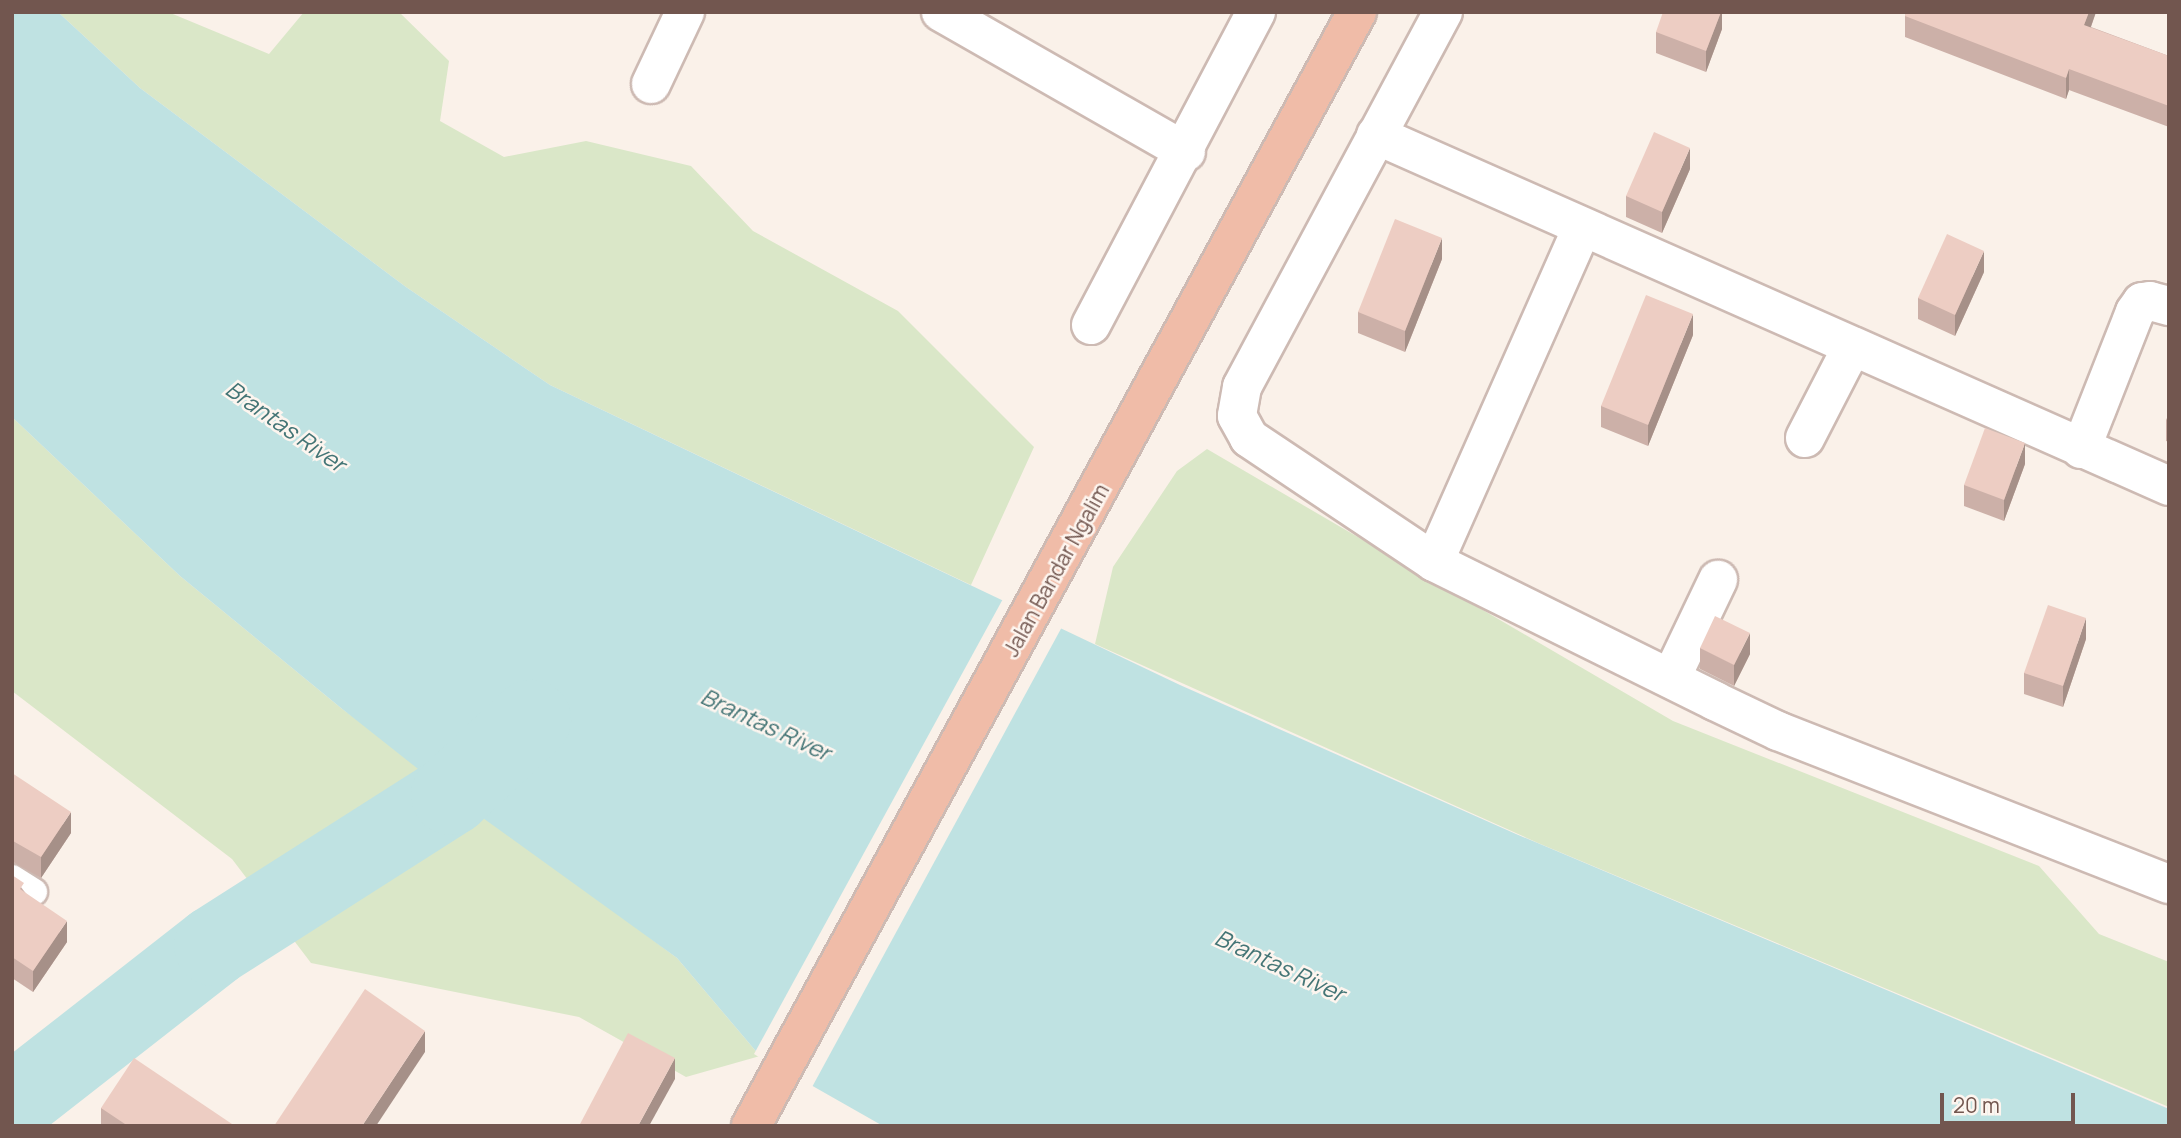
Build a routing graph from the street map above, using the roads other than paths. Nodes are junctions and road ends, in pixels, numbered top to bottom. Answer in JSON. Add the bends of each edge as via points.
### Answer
{"nodes":[{"id":1,"x":685,"y":12,"type":"edge"},
{"id":2,"x":941,"y":12,"type":"edge"},
{"id":3,"x":1256,"y":12,"type":"edge"},
{"id":4,"x":1357,"y":12,"type":"edge"},
{"id":5,"x":1443,"y":12,"type":"edge"},
{"id":6,"x":651,"y":84,"type":"dead end"},
{"id":7,"x":1376,"y":135,"type":"junction"},
{"id":8,"x":1186,"y":152,"type":"junction"},
{"id":9,"x":1582,"y":228,"type":"junction"},
{"id":10,"x":2169,"y":306,"type":"edge"},
{"id":11,"x":1091,"y":325,"type":"dead end"},
{"id":12,"x":1852,"y":348,"type":"junction"},
{"id":13,"x":1805,"y":438,"type":"dead end"},
{"id":14,"x":2081,"y":449,"type":"junction"},
{"id":15,"x":2169,"y":486,"type":"edge"},
{"id":16,"x":1434,"y":562,"type":"junction"},
{"id":17,"x":1718,"y":580,"type":"dead end"},
{"id":18,"x":1671,"y":678,"type":"junction"},
{"id":19,"x":2169,"y":884,"type":"edge"},
{"id":20,"x":751,"y":1126,"type":"edge"}],
"edges":[{"from":1,"to":6,"type":"street"},
{"from":2,"to":8,"type":"street"},
{"from":3,"to":8,"type":"street"},
{"from":4,"to":20,"type":"highway","name":"Jalan Bandar Ngalim"},
{"from":5,"to":7,"type":"street"},
{"from":7,"to":9,"type":"street"},
{"from":7,"to":16,"type":"street","via":[[1242,387],[1237,416],[1249,438]]},
{"from":8,"to":11,"type":"street"},
{"from":9,"to":12,"type":"street"},
{"from":9,"to":16,"type":"street"},
{"from":10,"to":14,"type":"street","via":[[2150,301],[2138,306]]},
{"from":12,"to":13,"type":"street"},
{"from":12,"to":14,"type":"street"},
{"from":14,"to":15,"type":"street"},
{"from":16,"to":18,"type":"street"},
{"from":17,"to":18,"type":"street"},
{"from":18,"to":19,"type":"street","via":[[1778,731]]}]}
